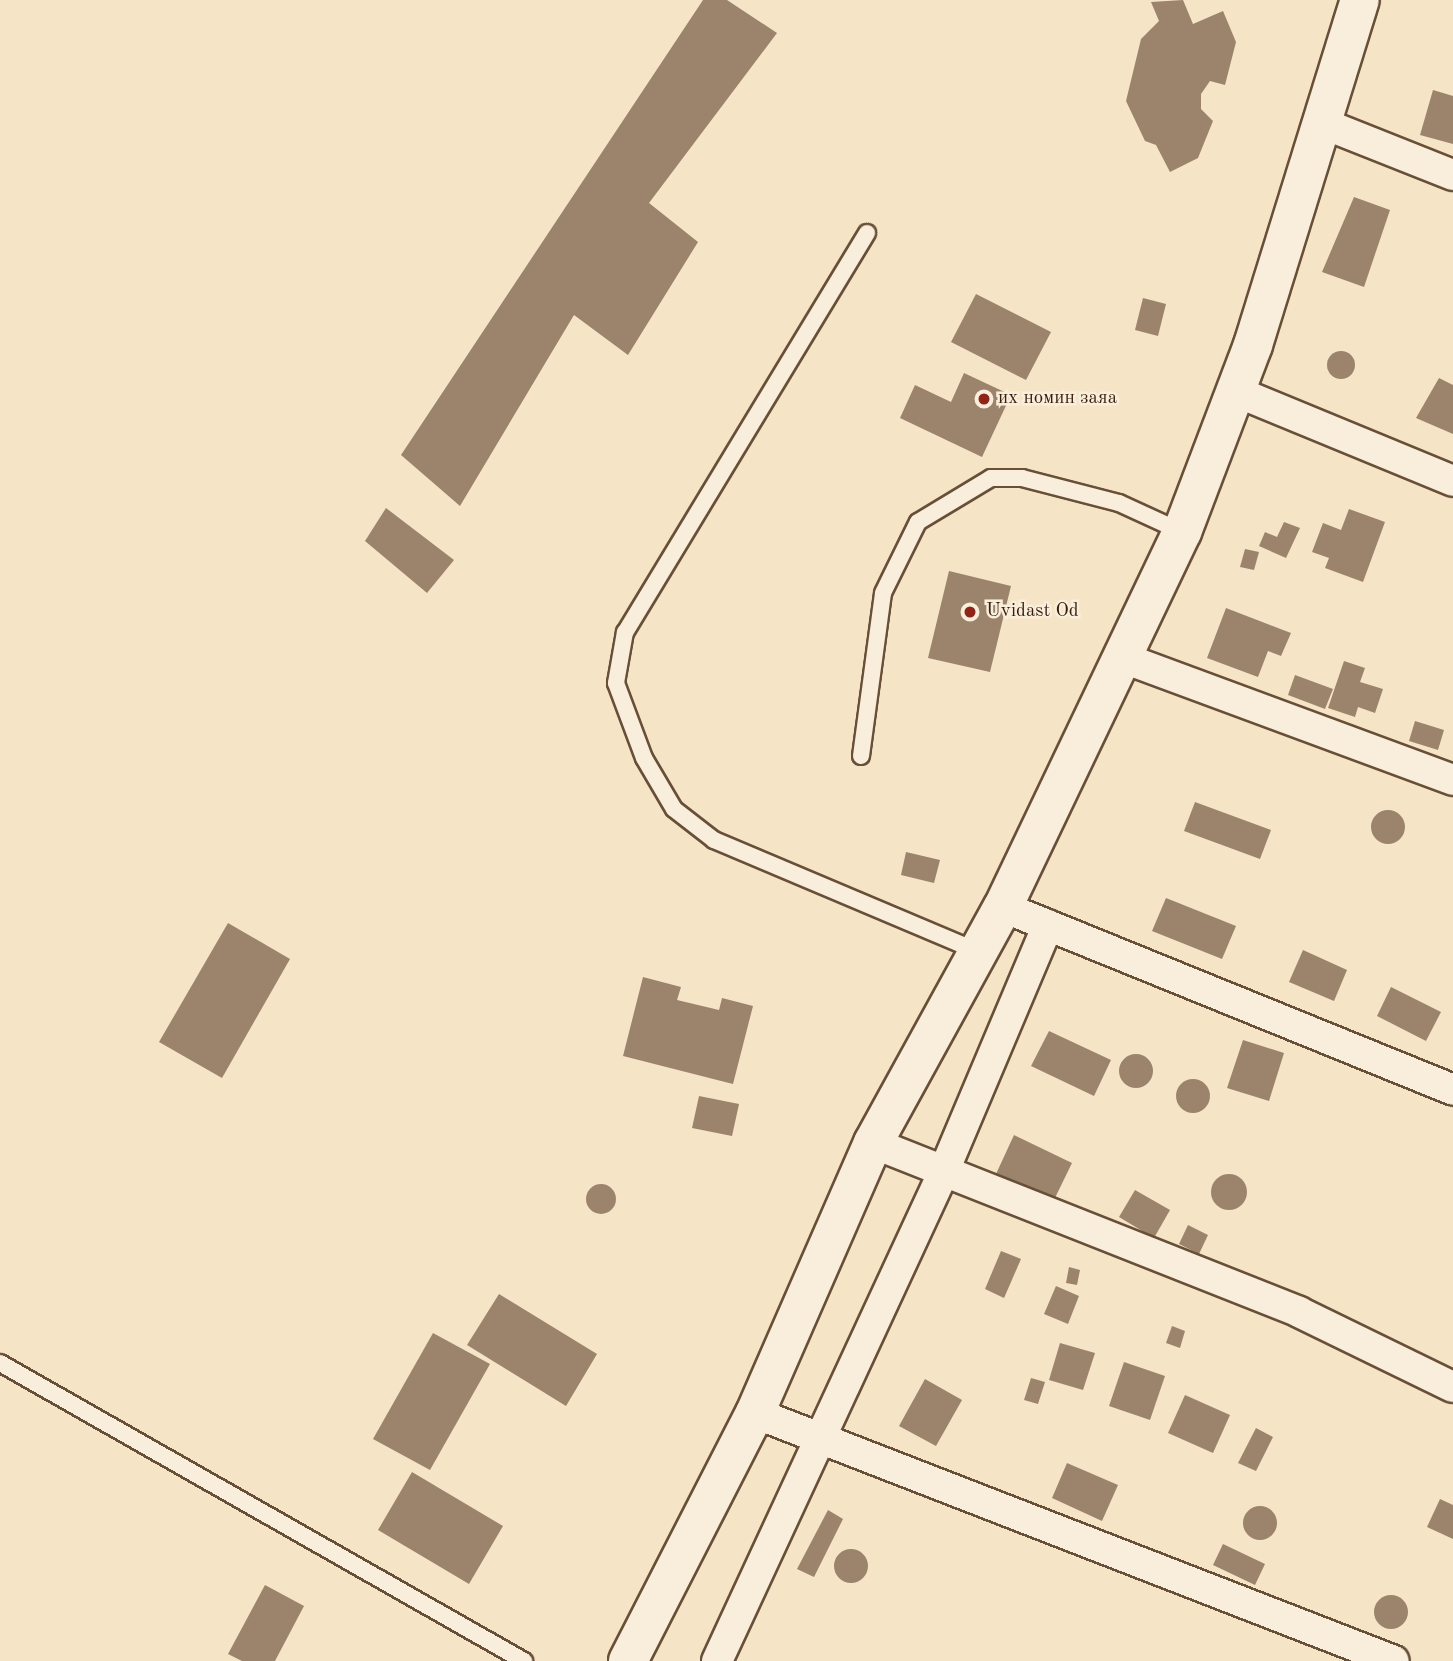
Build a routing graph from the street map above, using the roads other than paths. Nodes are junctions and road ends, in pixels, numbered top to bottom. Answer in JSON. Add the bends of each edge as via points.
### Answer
{"nodes":[{"id":1,"x":1360,"y":0,"type":"edge"},
{"id":2,"x":1322,"y":123,"type":"junction"},
{"id":3,"x":1453,"y":175,"type":"edge"},
{"id":4,"x":867,"y":233,"type":"dead end"},
{"id":5,"x":1235,"y":391,"type":"junction"},
{"id":6,"x":1453,"y":481,"type":"edge"},
{"id":7,"x":1182,"y":532,"type":"junction"},
{"id":8,"x":1126,"y":659,"type":"junction"},
{"id":9,"x":861,"y":756,"type":"dead end"},
{"id":10,"x":1453,"y":780,"type":"edge"},
{"id":11,"x":1003,"y":907,"type":"junction"},
{"id":12,"x":1048,"y":925,"type":"junction"},
{"id":13,"x":979,"y":952,"type":"junction"},
{"id":14,"x":1453,"y":1090,"type":"edge"},
{"id":15,"x":873,"y":1143,"type":"junction"},
{"id":16,"x":944,"y":1171,"type":"junction"},
{"id":17,"x":0,"y":1363,"type":"edge"},
{"id":18,"x":1453,"y":1387,"type":"edge"},
{"id":19,"x":755,"y":1413,"type":"junction"},
{"id":20,"x":815,"y":1437,"type":"junction"},
{"id":21,"x":524,"y":1661,"type":"edge"},
{"id":22,"x":628,"y":1661,"type":"edge"},
{"id":23,"x":717,"y":1661,"type":"edge"},
{"id":24,"x":1394,"y":1661,"type":"edge"}],
"edges":[{"from":1,"to":2,"type":"main road"},
{"from":2,"to":3,"type":"street"},
{"from":2,"to":5,"type":"main road"},
{"from":4,"to":13,"type":"lane","via":[[625,632],[616,683],[644,758],[674,809],[714,840]]},
{"from":5,"to":6,"type":"street"},
{"from":5,"to":7,"type":"main road"},
{"from":7,"to":8,"type":"main road"},
{"from":7,"to":9,"type":"lane","via":[[1119,503],[1022,478],[991,478],[918,522],[883,593]]},
{"from":8,"to":10,"type":"street"},
{"from":8,"to":11,"type":"main road"},
{"from":11,"to":12,"type":"street"},
{"from":11,"to":13,"type":"main road"},
{"from":12,"to":14,"type":"street"},
{"from":12,"to":16,"type":"street"},
{"from":13,"to":15,"type":"main road"},
{"from":15,"to":16,"type":"street"},
{"from":15,"to":19,"type":"main road"},
{"from":16,"to":18,"type":"street","via":[[1299,1311]]},
{"from":16,"to":20,"type":"street"},
{"from":17,"to":21,"type":"lane"},
{"from":19,"to":20,"type":"street"},
{"from":19,"to":22,"type":"main road"},
{"from":20,"to":23,"type":"street"},
{"from":20,"to":24,"type":"street"}]}
